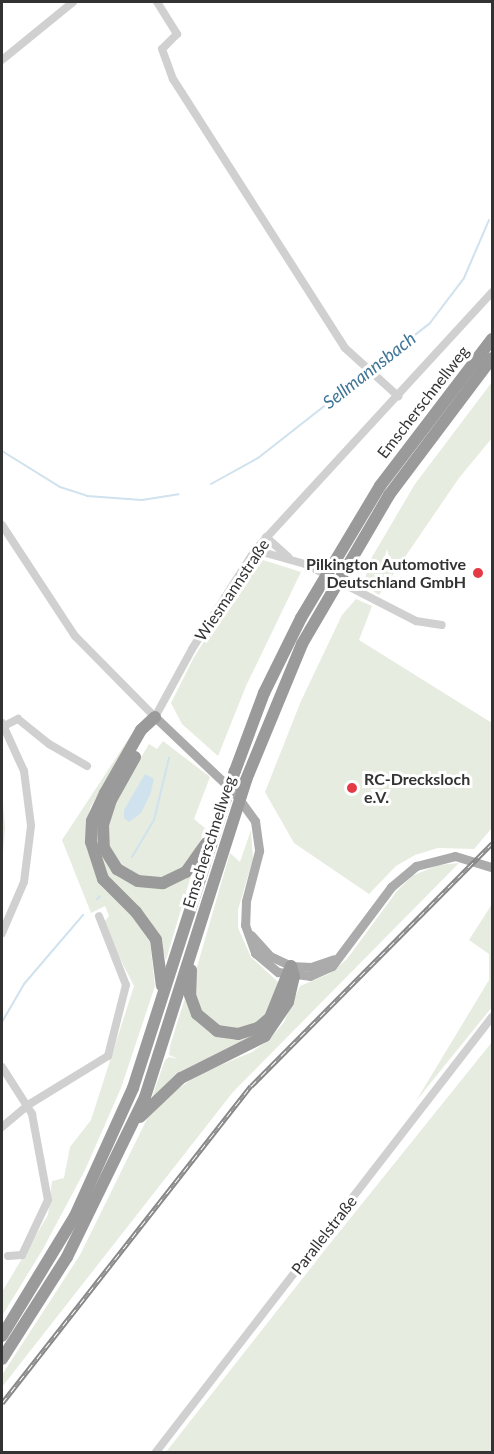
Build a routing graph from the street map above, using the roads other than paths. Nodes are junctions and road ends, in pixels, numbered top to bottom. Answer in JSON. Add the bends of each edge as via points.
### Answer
{"nodes":[{"id":1,"x":73,"y":2,"type":"edge"},
{"id":2,"x":157,"y":2,"type":"edge"},
{"id":3,"x":2,"y":60,"type":"edge"},
{"id":4,"x":492,"y":292,"type":"edge"},
{"id":5,"x":492,"y":339,"type":"edge"},
{"id":6,"x":492,"y":358,"type":"edge"},
{"id":7,"x":399,"y":396,"type":"junction"},
{"id":8,"x":2,"y":525,"type":"edge"},
{"id":9,"x":266,"y":537,"type":"junction"},
{"id":10,"x":255,"y":550,"type":"junction"},
{"id":11,"x":291,"y":559,"type":"junction"},
{"id":12,"x":328,"y":582,"type":"junction"},
{"id":13,"x":442,"y":625,"type":"dead end"},
{"id":14,"x":155,"y":717,"type":"junction"},
{"id":15,"x":3,"y":724,"type":"edge"},
{"id":16,"x":87,"y":766,"type":"dead end"},
{"id":17,"x":212,"y":836,"type":"junction"},
{"id":18,"x":492,"y":867,"type":"edge"},
{"id":19,"x":99,"y":916,"type":"dead end"},
{"id":20,"x":2,"y":933,"type":"edge"},
{"id":21,"x":194,"y":942,"type":"junction"},
{"id":22,"x":290,"y":972,"type":"junction"},
{"id":23,"x":159,"y":1014,"type":"junction"},
{"id":24,"x":492,"y":1017,"type":"edge"},
{"id":25,"x":2,"y":1067,"type":"edge"},
{"id":26,"x":28,"y":1105,"type":"junction"},
{"id":27,"x":2,"y":1126,"type":"edge"},
{"id":28,"x":120,"y":1149,"type":"junction"},
{"id":29,"x":8,"y":1256,"type":"dead end"},
{"id":30,"x":2,"y":1336,"type":"edge"},
{"id":31,"x":2,"y":1359,"type":"edge"},
{"id":32,"x":156,"y":1452,"type":"edge"}],
"edges":[{"from":1,"to":3,"type":"street"},
{"from":2,"to":7,"type":"street","via":[[177,34],[162,49],[173,79],[345,348]]},
{"from":4,"to":7,"type":"street","name":"Wiesmannstraße"},
{"from":5,"to":12,"type":"highway","name":"Emscherschnellweg","via":[[380,486],[331,564]]},
{"from":6,"to":12,"type":"highway","name":"Emscherschnellweg","via":[[422,448],[345,565]]},
{"from":7,"to":9,"type":"street","name":"Wiesmannstraße"},
{"from":8,"to":14,"type":"street","via":[[75,636]]},
{"from":9,"to":10,"type":"street","name":"Wiesmannstraße"},
{"from":9,"to":11,"type":"street"},
{"from":10,"to":11,"type":"street"},
{"from":10,"to":14,"type":"street","name":"Wiesmannstraße","via":[[192,649]]},
{"from":11,"to":13,"type":"street","via":[[345,582],[416,621]]},
{"from":12,"to":17,"type":"highway","name":"Emscherschnellweg","via":[[264,693]]},
{"from":12,"to":21,"type":"highway","name":"Emscherschnellweg","via":[[246,780]]},
{"from":14,"to":17,"type":"highway","via":[[104,816],[102,840],[107,855],[129,878],[163,883],[193,865]]},
{"from":14,"to":22,"type":"main road","via":[[234,792],[255,821],[259,851],[244,918],[255,953]]},
{"from":14,"to":23,"type":"highway","via":[[141,730],[105,793],[92,821],[91,842],[103,879],[136,912],[156,940],[163,976]]},
{"from":15,"to":16,"type":"street","via":[[18,719],[49,744]]},
{"from":15,"to":20,"type":"street","via":[[24,771],[31,826],[24,882]]},
{"from":17,"to":23,"type":"highway","name":"Emscherschnellweg"},
{"from":18,"to":22,"type":"main road","via":[[468,858],[441,857],[416,866],[399,879],[325,971]]},
{"from":19,"to":26,"type":"street","via":[[126,985],[108,1056]]},
{"from":21,"to":22,"type":"highway","via":[[191,1000],[200,1018],[217,1031],[238,1034],[262,1025],[275,1009]]},
{"from":21,"to":28,"type":"highway","name":"Emscherschnellweg","via":[[145,1097]]},
{"from":22,"to":28,"type":"highway","via":[[285,1010],[265,1036],[174,1083],[144,1112]]},
{"from":23,"to":30,"type":"highway","name":"Emscherschnellweg","via":[[133,1088],[92,1183]]},
{"from":24,"to":32,"type":"street","name":"Parallelstraße"},
{"from":25,"to":26,"type":"street"},
{"from":26,"to":27,"type":"street"},
{"from":26,"to":29,"type":"street","via":[[48,1200],[22,1255]]},
{"from":28,"to":31,"type":"highway","name":"Emscherschnellweg","via":[[67,1257]]}]}
